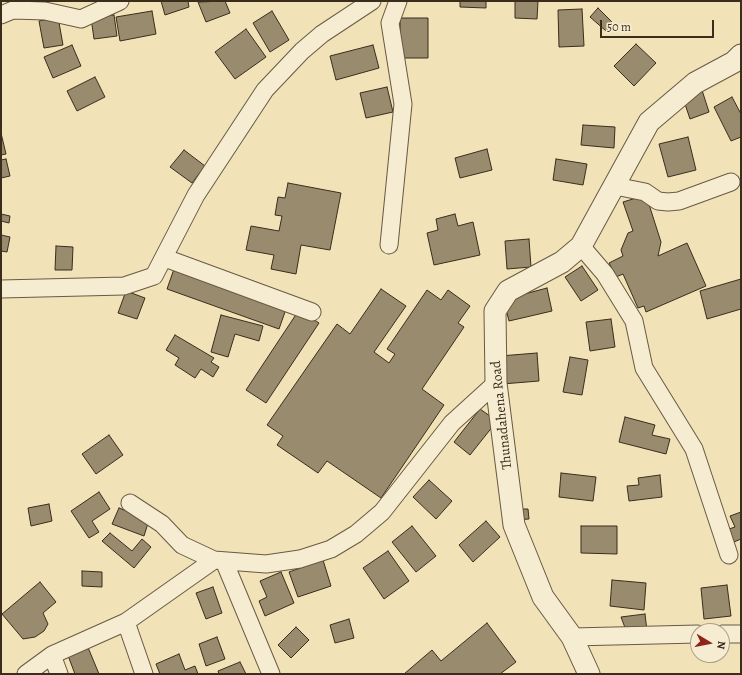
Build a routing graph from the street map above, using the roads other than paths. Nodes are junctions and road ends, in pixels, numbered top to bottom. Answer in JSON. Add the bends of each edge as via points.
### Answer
{"nodes":[{"id":1,"x":120,"y":1,"type":"edge"},
{"id":2,"x":372,"y":1,"type":"edge"},
{"id":3,"x":398,"y":1,"type":"edge"},
{"id":4,"x":1,"y":14,"type":"edge"},
{"id":5,"x":741,"y":55,"type":"edge"},
{"id":6,"x":732,"y":182,"type":"dead end"},
{"id":7,"x":615,"y":186,"type":"junction"},
{"id":8,"x":389,"y":245,"type":"dead end"},
{"id":9,"x":581,"y":246,"type":"junction"},
{"id":10,"x":165,"y":258,"type":"junction"},
{"id":11,"x":1,"y":289,"type":"edge"},
{"id":12,"x":312,"y":312,"type":"dead end"},
{"id":13,"x":496,"y":383,"type":"junction"},
{"id":14,"x":130,"y":503,"type":"dead end"},
{"id":15,"x":729,"y":555,"type":"dead end"},
{"id":16,"x":219,"y":561,"type":"junction"},
{"id":17,"x":126,"y":622,"type":"junction"},
{"id":18,"x":690,"y":634,"type":"edge"},
{"id":19,"x":730,"y":634,"type":"edge"},
{"id":20,"x":741,"y":634,"type":"edge"},
{"id":21,"x":572,"y":637,"type":"junction"},
{"id":22,"x":52,"y":655,"type":"junction"},
{"id":23,"x":26,"y":674,"type":"edge"},
{"id":24,"x":59,"y":674,"type":"edge"},
{"id":25,"x":144,"y":674,"type":"edge"},
{"id":26,"x":271,"y":674,"type":"edge"},
{"id":27,"x":589,"y":674,"type":"edge"}],
"edges":[{"from":1,"to":4,"type":"street","via":[[81,19],[44,11],[13,10]]},
{"from":2,"to":10,"type":"street","via":[[317,38],[265,90],[196,195]]},
{"from":3,"to":8,"type":"street","via":[[390,23],[403,104]]},
{"from":5,"to":7,"type":"street","name":"Thunadahena Road","via":[[734,62],[695,83],[649,122]]},
{"from":6,"to":7,"type":"street","via":[[679,202],[658,201],[645,192]]},
{"from":7,"to":9,"type":"street","name":"Thunadahena Road"},
{"from":9,"to":13,"type":"street","name":"Thunadahena Road","via":[[562,262],[505,294],[495,311]]},
{"from":9,"to":15,"type":"street","via":[[605,274],[634,321],[644,368],[694,449]]},
{"from":10,"to":11,"type":"street","via":[[154,276],[124,286]]},
{"from":10,"to":12,"type":"street"},
{"from":13,"to":16,"type":"street","via":[[452,423],[382,512],[356,534],[331,549],[300,560],[266,564]]},
{"from":13,"to":21,"type":"street","name":"Thunadahena Road","via":[[514,525],[543,597]]},
{"from":14,"to":16,"type":"street","via":[[162,524],[182,545]]},
{"from":16,"to":17,"type":"street"},
{"from":16,"to":26,"type":"street"},
{"from":17,"to":22,"type":"street"},
{"from":17,"to":25,"type":"street"},
{"from":18,"to":21,"type":"street"},
{"from":19,"to":20,"type":"street"},
{"from":21,"to":27,"type":"street","name":"Thunadahena Road"},
{"from":22,"to":23,"type":"street"},
{"from":22,"to":24,"type":"street"}]}
